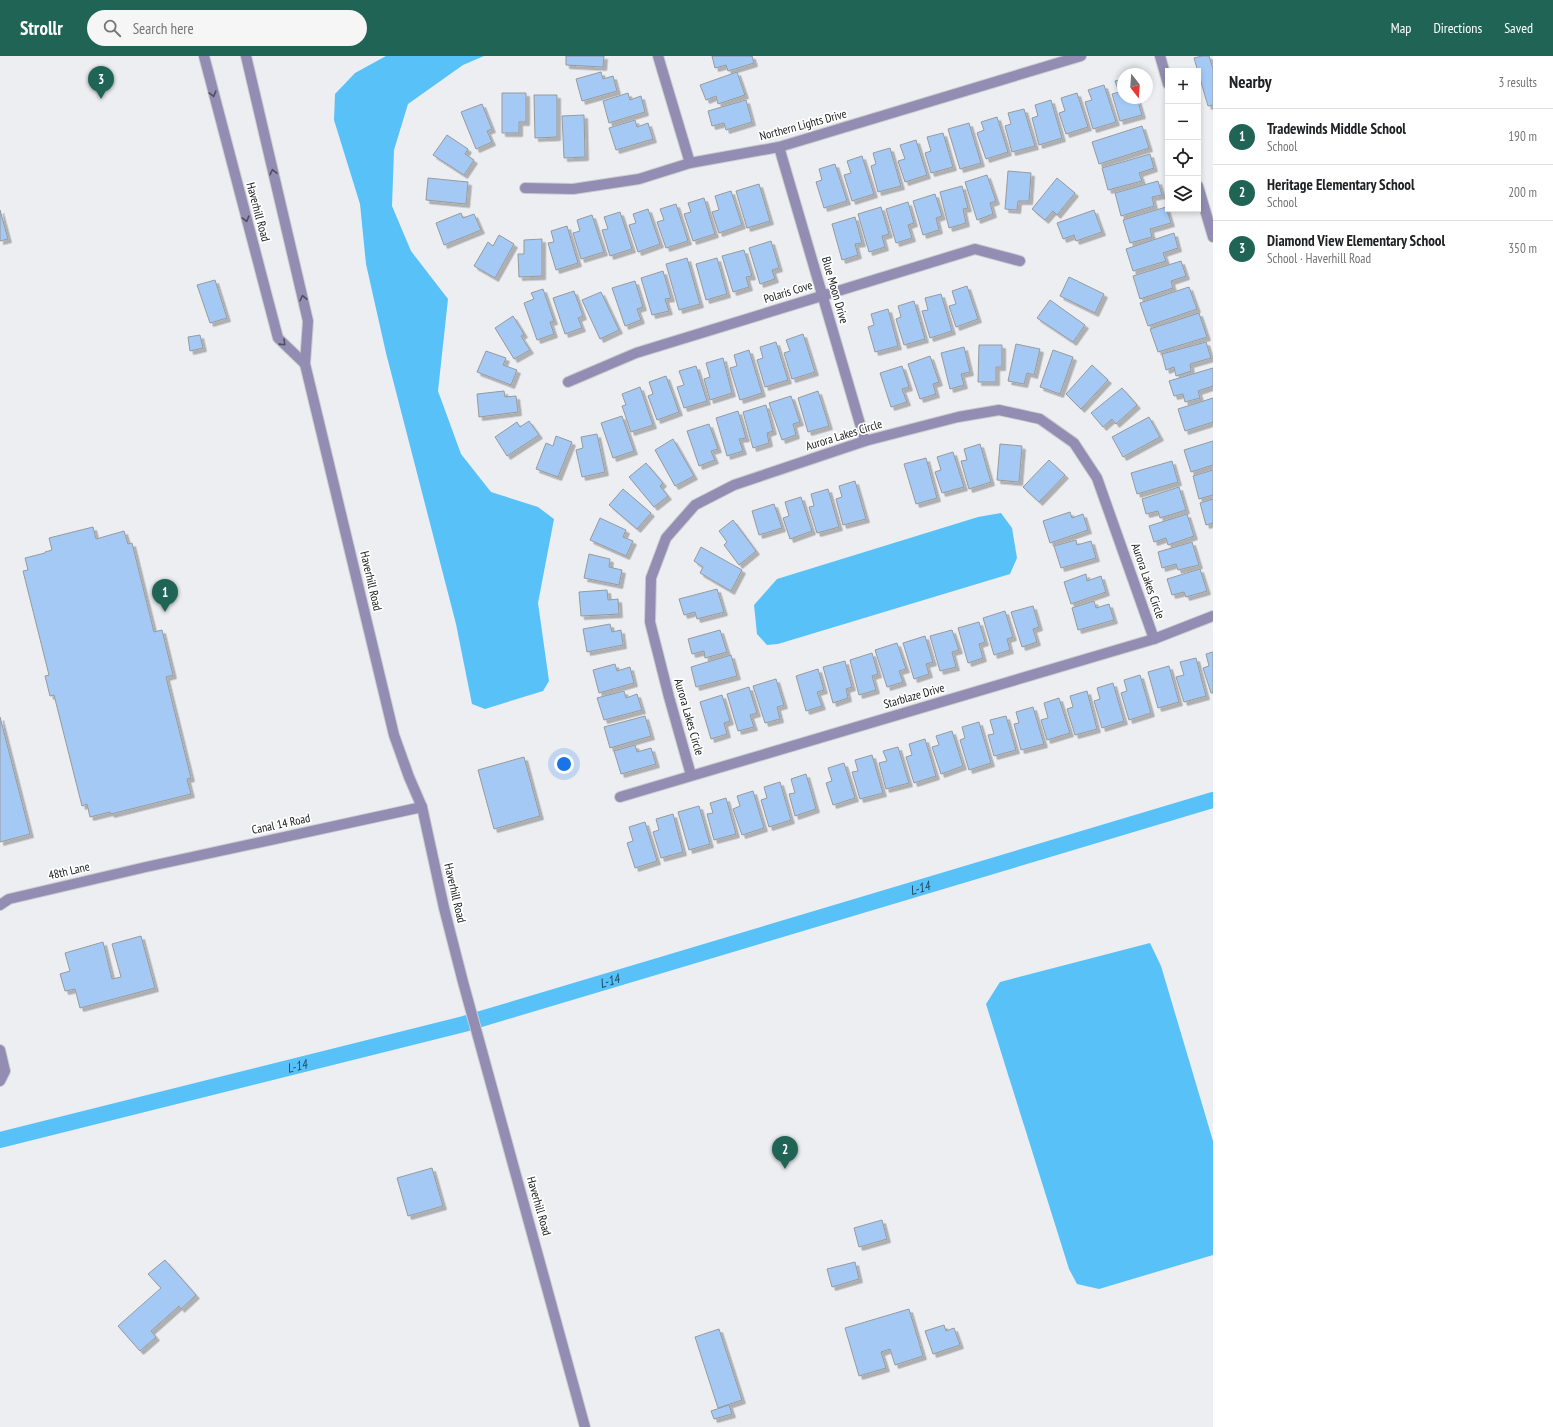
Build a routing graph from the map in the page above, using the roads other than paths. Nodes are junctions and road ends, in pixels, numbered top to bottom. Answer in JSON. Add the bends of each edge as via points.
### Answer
{"nodes":[{"id":1,"x":204,"y":56,"type":"edge"},
{"id":2,"x":246,"y":56,"type":"edge"},
{"id":3,"x":658,"y":56,"type":"edge"},
{"id":4,"x":1081,"y":56,"type":"edge"},
{"id":5,"x":1160,"y":56,"type":"edge"},
{"id":6,"x":1165,"y":74,"type":"edge"},
{"id":7,"x":779,"y":147,"type":"junction"},
{"id":8,"x":690,"y":163,"type":"junction"},
{"id":9,"x":525,"y":188,"type":"dead end"},
{"id":10,"x":1201,"y":196,"type":"edge"},
{"id":11,"x":1213,"y":237,"type":"edge"},
{"id":12,"x":1020,"y":261,"type":"dead end"},
{"id":13,"x":823,"y":295,"type":"junction"},
{"id":14,"x":305,"y":364,"type":"junction"},
{"id":15,"x":568,"y":382,"type":"dead end"},
{"id":16,"x":865,"y":441,"type":"junction"},
{"id":17,"x":1213,"y":616,"type":"edge"},
{"id":18,"x":1154,"y":639,"type":"junction"},
{"id":19,"x":692,"y":775,"type":"junction"},
{"id":20,"x":620,"y":797,"type":"dead end"},
{"id":21,"x":422,"y":807,"type":"junction"},
{"id":22,"x":146,"y":866,"type":"joint"},
{"id":23,"x":0,"y":905,"type":"edge"},
{"id":24,"x":0,"y":1050,"type":"edge"},
{"id":25,"x":0,"y":1081,"type":"edge"},
{"id":26,"x":585,"y":1427,"type":"edge"}],
"edges":[{"from":1,"to":14,"type":"street","name":"Haverhill Road","one_way":true,"via":[[278,338]]},
{"from":14,"to":2,"type":"street","name":"Haverhill Road","one_way":true,"via":[[308,321]]},
{"from":3,"to":8,"type":"street"},
{"from":4,"to":7,"type":"street","name":"Northern Lights Drive"},
{"from":5,"to":6,"type":"street"},
{"from":7,"to":8,"type":"street","name":"Northern Lights Drive"},
{"from":7,"to":13,"type":"street","name":"Blue Moon Drive"},
{"from":8,"to":9,"type":"street","name":"Northern Lights Drive","via":[[639,179],[573,189]]},
{"from":10,"to":11,"type":"street"},
{"from":12,"to":13,"type":"street","name":"Polaris Cove","via":[[975,250]]},
{"from":13,"to":15,"type":"street","name":"Polaris Cove","via":[[636,353]]},
{"from":13,"to":16,"type":"street","name":"Blue Moon Drive"},
{"from":14,"to":21,"type":"street","name":"Haverhill Road","via":[[394,735]]},
{"from":16,"to":18,"type":"street","name":"Aurora Lakes Circle","via":[[958,417],[999,410],[1040,419],[1074,443],[1097,478]]},
{"from":16,"to":19,"type":"street","name":"Aurora Lakes Circle","via":[[734,485],[695,505],[666,538],[651,578],[650,622]]},
{"from":17,"to":18,"type":"street","name":"Starblaze Drive"},
{"from":18,"to":19,"type":"street","name":"Starblaze Drive"},
{"from":19,"to":20,"type":"street","name":"Starblaze Drive"},
{"from":21,"to":22,"type":"street","name":"Canal 14 Road"},
{"from":21,"to":26,"type":"street","name":"Haverhill Road","via":[[444,908]]},
{"from":22,"to":23,"type":"street","name":"48th Lane","via":[[9,899]]},
{"from":24,"to":25,"type":"street","via":[[5,1071]]}]}
